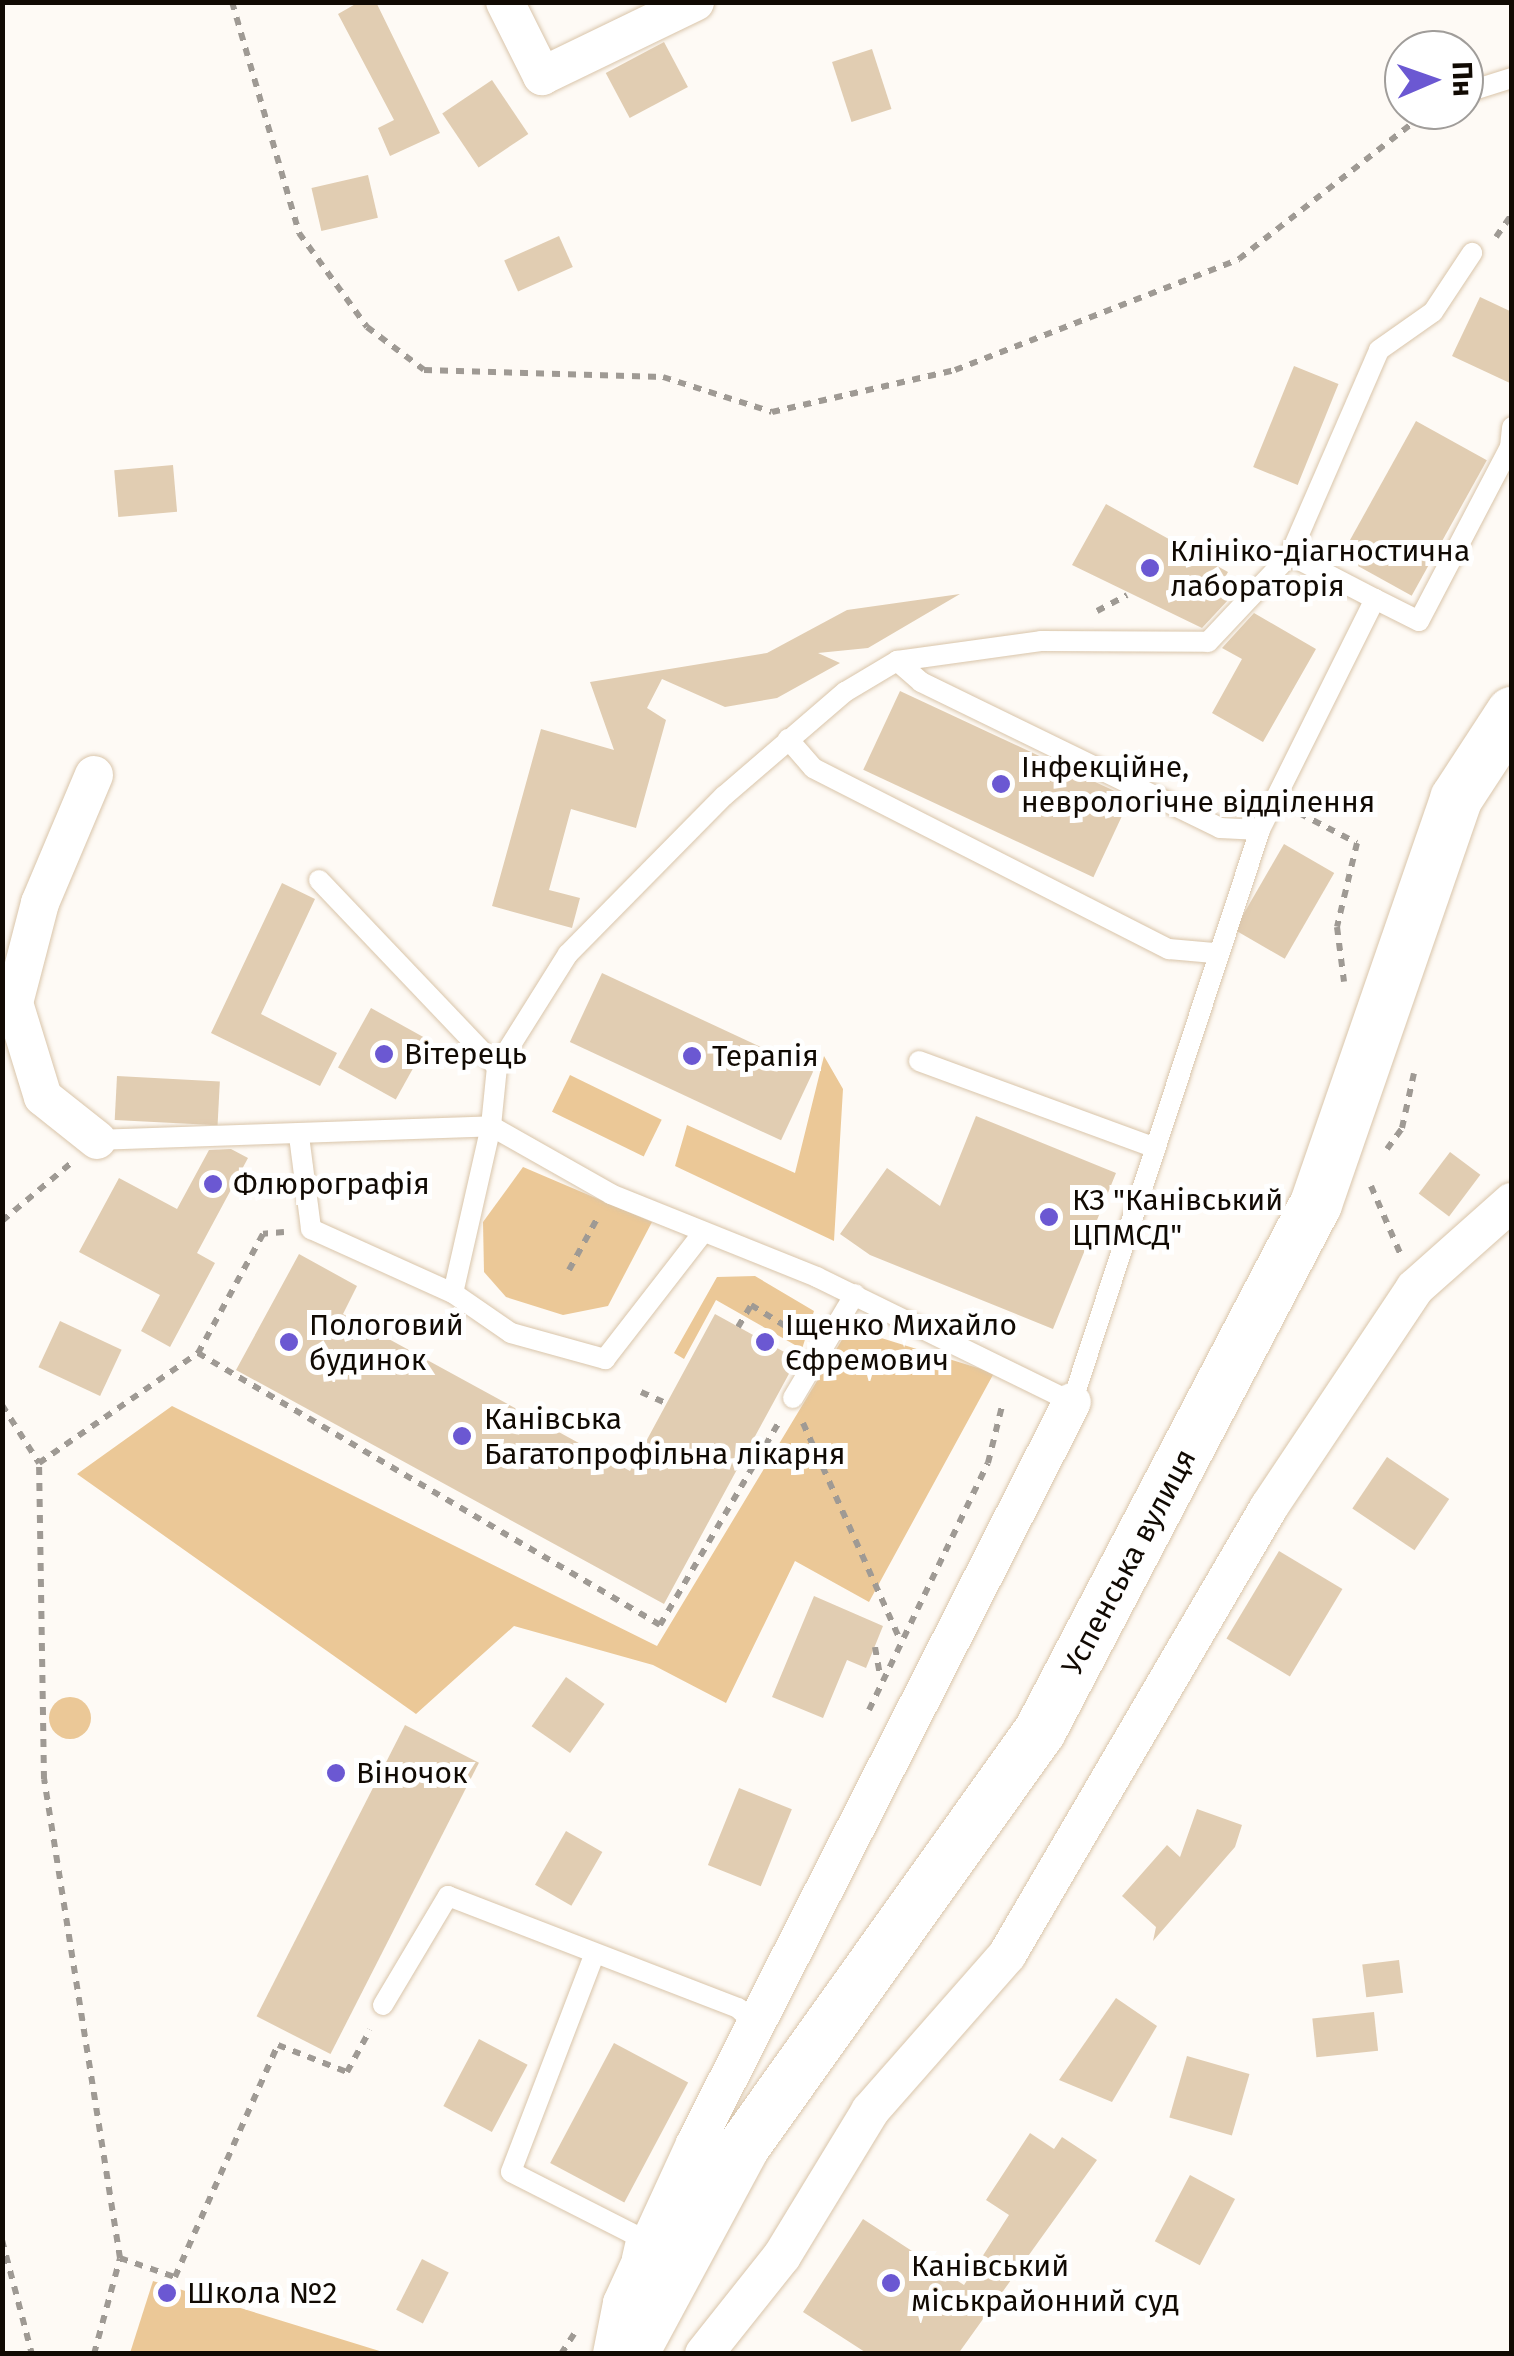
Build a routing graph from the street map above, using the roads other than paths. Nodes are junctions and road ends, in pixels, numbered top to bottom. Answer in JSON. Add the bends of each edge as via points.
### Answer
{"nodes":[{"id":1,"x":505,"y":2,"type":"edge"},
{"id":2,"x":695,"y":2,"type":"edge"},
{"id":3,"x":1512,"y":78,"type":"edge"},
{"id":4,"x":1484,"y":87,"type":"edge"},
{"id":5,"x":1472,"y":253,"type":"dead end"},
{"id":6,"x":1512,"y":426,"type":"edge"},
{"id":7,"x":1290,"y":555,"type":"junction"},
{"id":8,"x":1375,"y":599,"type":"junction"},
{"id":9,"x":896,"y":661,"type":"junction"},
{"id":10,"x":1512,"y":713,"type":"edge"},
{"id":11,"x":788,"y":739,"type":"junction"},
{"id":12,"x":94,"y":775,"type":"dead end"},
{"id":13,"x":1260,"y":830,"type":"junction"},
{"id":14,"x":319,"y":880,"type":"dead end"},
{"id":15,"x":1214,"y":952,"type":"junction"},
{"id":16,"x":918,"y":1061,"type":"dead end"},
{"id":17,"x":498,"y":1067,"type":"junction"},
{"id":18,"x":492,"y":1126,"type":"junction"},
{"id":19,"x":299,"y":1136,"type":"junction"},
{"id":20,"x":98,"y":1140,"type":"joint"},
{"id":21,"x":1155,"y":1148,"type":"junction"},
{"id":22,"x":1512,"y":1202,"type":"edge"},
{"id":23,"x":702,"y":1234,"type":"junction"},
{"id":24,"x":453,"y":1293,"type":"junction"},
{"id":25,"x":855,"y":1294,"type":"junction"},
{"id":26,"x":792,"y":1398,"type":"road end"},
{"id":27,"x":1072,"y":1402,"type":"junction"},
{"id":28,"x":594,"y":1958,"type":"junction"},
{"id":29,"x":383,"y":2005,"type":"road end"},
{"id":30,"x":756,"y":2025,"type":"junction"},
{"id":31,"x":622,"y":2302,"type":"junction"},
{"id":32,"x":612,"y":2354,"type":"edge"},
{"id":33,"x":632,"y":2354,"type":"edge"},
{"id":34,"x":704,"y":2354,"type":"edge"}],
"edges":[{"from":1,"to":2,"type":"street","via":[[542,76]]},
{"from":3,"to":4,"type":"lane"},
{"from":5,"to":7,"type":"lane","via":[[1433,312],[1378,350]]},
{"from":6,"to":8,"type":"lane","via":[[1510,447],[1419,621]]},
{"from":7,"to":8,"type":"lane"},
{"from":7,"to":9,"type":"lane","via":[[1208,642],[1041,642]]},
{"from":8,"to":13,"type":"lane"},
{"from":9,"to":11,"type":"lane"},
{"from":9,"to":13,"type":"lane","via":[[921,682],[1220,828]]},
{"from":10,"to":33,"type":"street","name":"Успенська вулиця","via":[[1456,799],[1316,1204],[1040,1731],[744,2146]]},
{"from":11,"to":15,"type":"lane","via":[[813,768],[1169,949]]},
{"from":11,"to":17,"type":"lane","via":[[568,954]]},
{"from":12,"to":20,"type":"street","via":[[40,903],[14,1003],[43,1097]]},
{"from":13,"to":15,"type":"lane"},
{"from":14,"to":17,"type":"lane"},
{"from":15,"to":21,"type":"lane"},
{"from":16,"to":21,"type":"lane"},
{"from":17,"to":18,"type":"lane"},
{"from":18,"to":19,"type":"lane"},
{"from":18,"to":23,"type":"lane","via":[[611,1194]]},
{"from":18,"to":24,"type":"lane"},
{"from":19,"to":20,"type":"lane"},
{"from":19,"to":24,"type":"lane","via":[[310,1229]]},
{"from":21,"to":27,"type":"lane"},
{"from":22,"to":34,"type":"street","via":[[1415,1288],[1269,1506],[1006,1954],[870,2110],[782,2256]]},
{"from":23,"to":24,"type":"lane","via":[[605,1358],[511,1333]]},
{"from":23,"to":25,"type":"lane"},
{"from":25,"to":26,"type":"lane"},
{"from":25,"to":27,"type":"lane"},
{"from":27,"to":30,"type":"street"},
{"from":28,"to":29,"type":"lane","via":[[448,1896]]},
{"from":28,"to":30,"type":"lane","via":[[738,2008]]},
{"from":28,"to":31,"type":"lane","via":[[511,2172],[636,2236]]},
{"from":30,"to":31,"type":"street"},
{"from":31,"to":32,"type":"street"}]}
